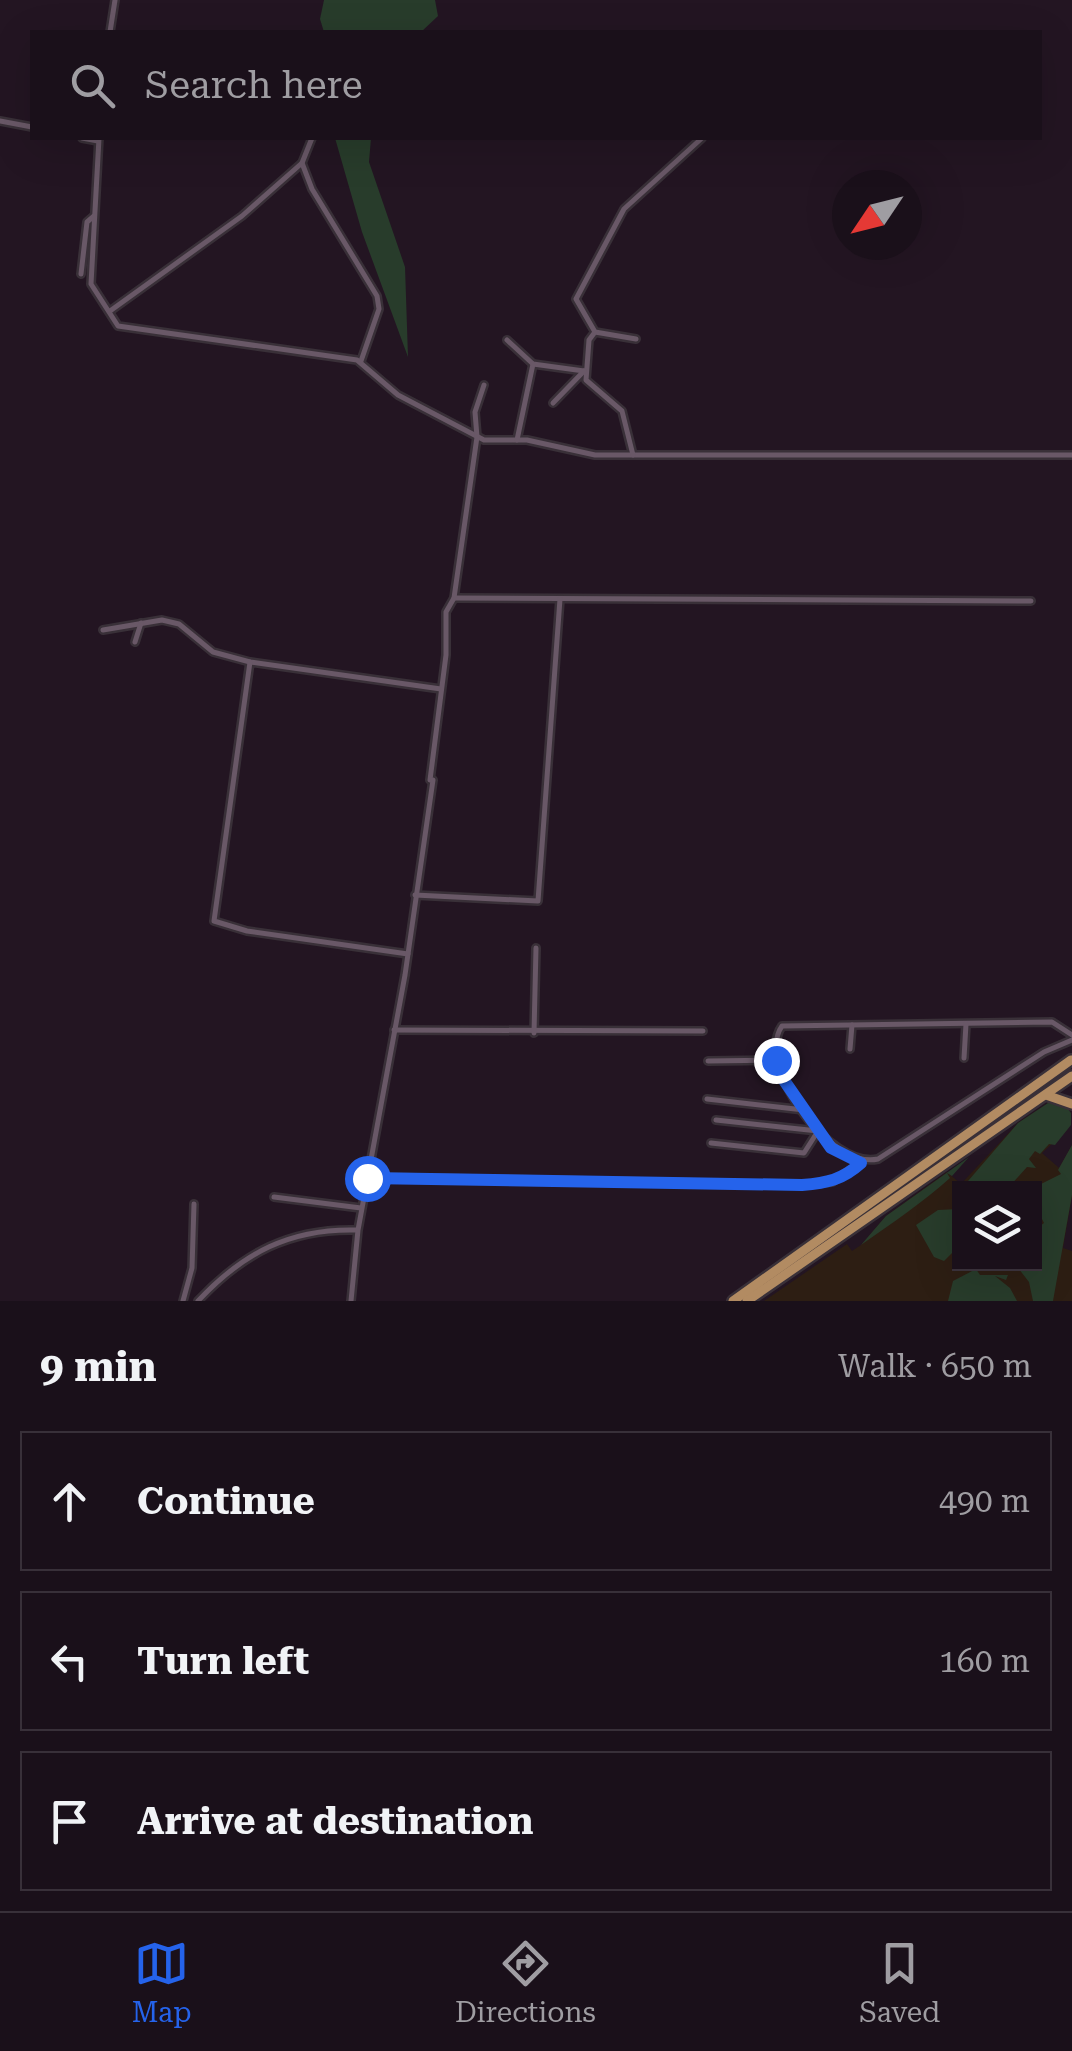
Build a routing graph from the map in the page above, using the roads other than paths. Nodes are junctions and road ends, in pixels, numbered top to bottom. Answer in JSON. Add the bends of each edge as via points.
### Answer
{"nodes":[{"id":1,"x":115,"y":0,"type":"edge"},
{"id":2,"x":110,"y":30,"type":"edge"},
{"id":3,"x":0,"y":121,"type":"edge"},
{"id":4,"x":30,"y":128,"type":"edge"},
{"id":5,"x":98,"y":140,"type":"edge"},
{"id":6,"x":311,"y":140,"type":"edge"},
{"id":7,"x":700,"y":140,"type":"edge"},
{"id":8,"x":302,"y":163,"type":"junction"},
{"id":9,"x":94,"y":216,"type":"junction"},
{"id":10,"x":81,"y":274,"type":"dead end"},
{"id":11,"x":110,"y":311,"type":"junction"},
{"id":12,"x":595,"y":332,"type":"junction"},
{"id":13,"x":636,"y":339,"type":"dead end"},
{"id":14,"x":507,"y":340,"type":"dead end"},
{"id":15,"x":361,"y":361,"type":"junction"},
{"id":16,"x":534,"y":364,"type":"junction"},
{"id":17,"x":584,"y":371,"type":"junction"},
{"id":18,"x":484,"y":385,"type":"dead end"},
{"id":19,"x":552,"y":404,"type":"dead end"},
{"id":20,"x":478,"y":437,"type":"junction"},
{"id":21,"x":517,"y":440,"type":"junction"},
{"id":22,"x":1072,"y":455,"type":"edge"},
{"id":23,"x":633,"y":456,"type":"junction"},
{"id":24,"x":454,"y":598,"type":"junction"},
{"id":25,"x":560,"y":598,"type":"junction"},
{"id":26,"x":1031,"y":601,"type":"dead end"},
{"id":27,"x":141,"y":623,"type":"junction"},
{"id":28,"x":103,"y":630,"type":"dead end"},
{"id":29,"x":135,"y":642,"type":"dead end"},
{"id":30,"x":250,"y":662,"type":"junction"},
{"id":31,"x":441,"y":689,"type":"junction"},
{"id":32,"x":415,"y":895,"type":"junction"},
{"id":33,"x":536,"y":948,"type":"dead end"},
{"id":34,"x":408,"y":954,"type":"junction"},
{"id":35,"x":966,"y":1024,"type":"junction"},
{"id":36,"x":852,"y":1025,"type":"junction"},
{"id":37,"x":394,"y":1030,"type":"junction"},
{"id":38,"x":703,"y":1031,"type":"dead end"},
{"id":39,"x":534,"y":1033,"type":"junction"},
{"id":40,"x":1072,"y":1037,"type":"edge"},
{"id":41,"x":850,"y":1050,"type":"dead end"},
{"id":42,"x":1072,"y":1050,"type":"edge"},
{"id":43,"x":964,"y":1058,"type":"dead end"},
{"id":44,"x":776,"y":1060,"type":"junction"},
{"id":45,"x":708,"y":1061,"type":"dead end"},
{"id":46,"x":1072,"y":1062,"type":"edge"},
{"id":47,"x":1072,"y":1076,"type":"edge"},
{"id":48,"x":1043,"y":1095,"type":"junction"},
{"id":49,"x":708,"y":1098,"type":"dead end"},
{"id":50,"x":1072,"y":1104,"type":"edge"},
{"id":51,"x":804,"y":1110,"type":"junction"},
{"id":52,"x":716,"y":1120,"type":"dead end"},
{"id":53,"x":818,"y":1131,"type":"junction"},
{"id":54,"x":711,"y":1143,"type":"dead end"},
{"id":55,"x":861,"y":1163,"type":"junction"},
{"id":56,"x":367,"y":1177,"type":"junction"},
{"id":57,"x":274,"y":1198,"type":"dead end"},
{"id":58,"x":194,"y":1204,"type":"dead end"},
{"id":59,"x":362,"y":1208,"type":"junction"},
{"id":60,"x":358,"y":1230,"type":"junction"},
{"id":61,"x":183,"y":1301,"type":"edge"},
{"id":62,"x":198,"y":1301,"type":"edge"},
{"id":63,"x":352,"y":1301,"type":"edge"},
{"id":64,"x":733,"y":1301,"type":"edge"},
{"id":65,"x":747,"y":1301,"type":"edge"}],
"edges":[{"from":1,"to":2,"type":"street"},
{"from":3,"to":4,"type":"street"},
{"from":5,"to":9,"type":"street"},
{"from":6,"to":8,"type":"street"},
{"from":7,"to":12,"type":"street","via":[[616,220],[576,298]]},
{"from":8,"to":11,"type":"street","via":[[242,216]]},
{"from":8,"to":15,"type":"street","via":[[378,296]]},
{"from":9,"to":10,"type":"street","via":[[87,222]]},
{"from":9,"to":11,"type":"street","via":[[91,284]]},
{"from":11,"to":15,"type":"street","via":[[122,327]]},
{"from":12,"to":13,"type":"street"},
{"from":12,"to":17,"type":"street"},
{"from":14,"to":16,"type":"street"},
{"from":15,"to":20,"type":"street","via":[[392,392]]},
{"from":16,"to":17,"type":"street"},
{"from":16,"to":21,"type":"street"},
{"from":17,"to":19,"type":"street"},
{"from":17,"to":23,"type":"street","via":[[590,386],[622,411]]},
{"from":18,"to":20,"type":"street","via":[[475,412]]},
{"from":20,"to":21,"type":"street"},
{"from":20,"to":24,"type":"street"},
{"from":21,"to":23,"type":"street","via":[[585,455]]},
{"from":22,"to":23,"type":"street"},
{"from":24,"to":25,"type":"street"},
{"from":24,"to":31,"type":"street","via":[[446,612]]},
{"from":25,"to":26,"type":"street"},
{"from":25,"to":32,"type":"street","via":[[538,901]]},
{"from":27,"to":28,"type":"street"},
{"from":27,"to":29,"type":"street"},
{"from":27,"to":30,"type":"street","via":[[179,624],[213,652]]},
{"from":30,"to":31,"type":"street"},
{"from":30,"to":34,"type":"street","via":[[214,920]]},
{"from":31,"to":32,"type":"street"},
{"from":32,"to":34,"type":"street"},
{"from":33,"to":39,"type":"street"},
{"from":34,"to":37,"type":"street"},
{"from":35,"to":36,"type":"street"},
{"from":35,"to":40,"type":"street","via":[[1052,1022]]},
{"from":35,"to":43,"type":"street"},
{"from":36,"to":41,"type":"street"},
{"from":36,"to":44,"type":"street","via":[[782,1026]]},
{"from":37,"to":39,"type":"street"},
{"from":37,"to":56,"type":"street"},
{"from":38,"to":39,"type":"street"},
{"from":40,"to":55,"type":"street","via":[[878,1159]]},
{"from":42,"to":46,"type":"highway"},
{"from":44,"to":45,"type":"street"},
{"from":44,"to":51,"type":"street"},
{"from":46,"to":64,"type":"highway"},
{"from":47,"to":48,"type":"highway"},
{"from":48,"to":50,"type":"highway"},
{"from":48,"to":65,"type":"highway"},
{"from":49,"to":51,"type":"street"},
{"from":51,"to":53,"type":"street"},
{"from":52,"to":53,"type":"street"},
{"from":53,"to":54,"type":"street","via":[[804,1153]]},
{"from":53,"to":55,"type":"street","via":[[831,1148]]},
{"from":55,"to":56,"type":"street","via":[[832,1182],[802,1185]]},
{"from":56,"to":59,"type":"street"},
{"from":57,"to":59,"type":"street"},
{"from":58,"to":61,"type":"street","via":[[192,1268]]},
{"from":59,"to":60,"type":"street"},
{"from":60,"to":62,"type":"street","via":[[321,1228],[272,1244],[239,1260]]},
{"from":60,"to":63,"type":"street"}]}
